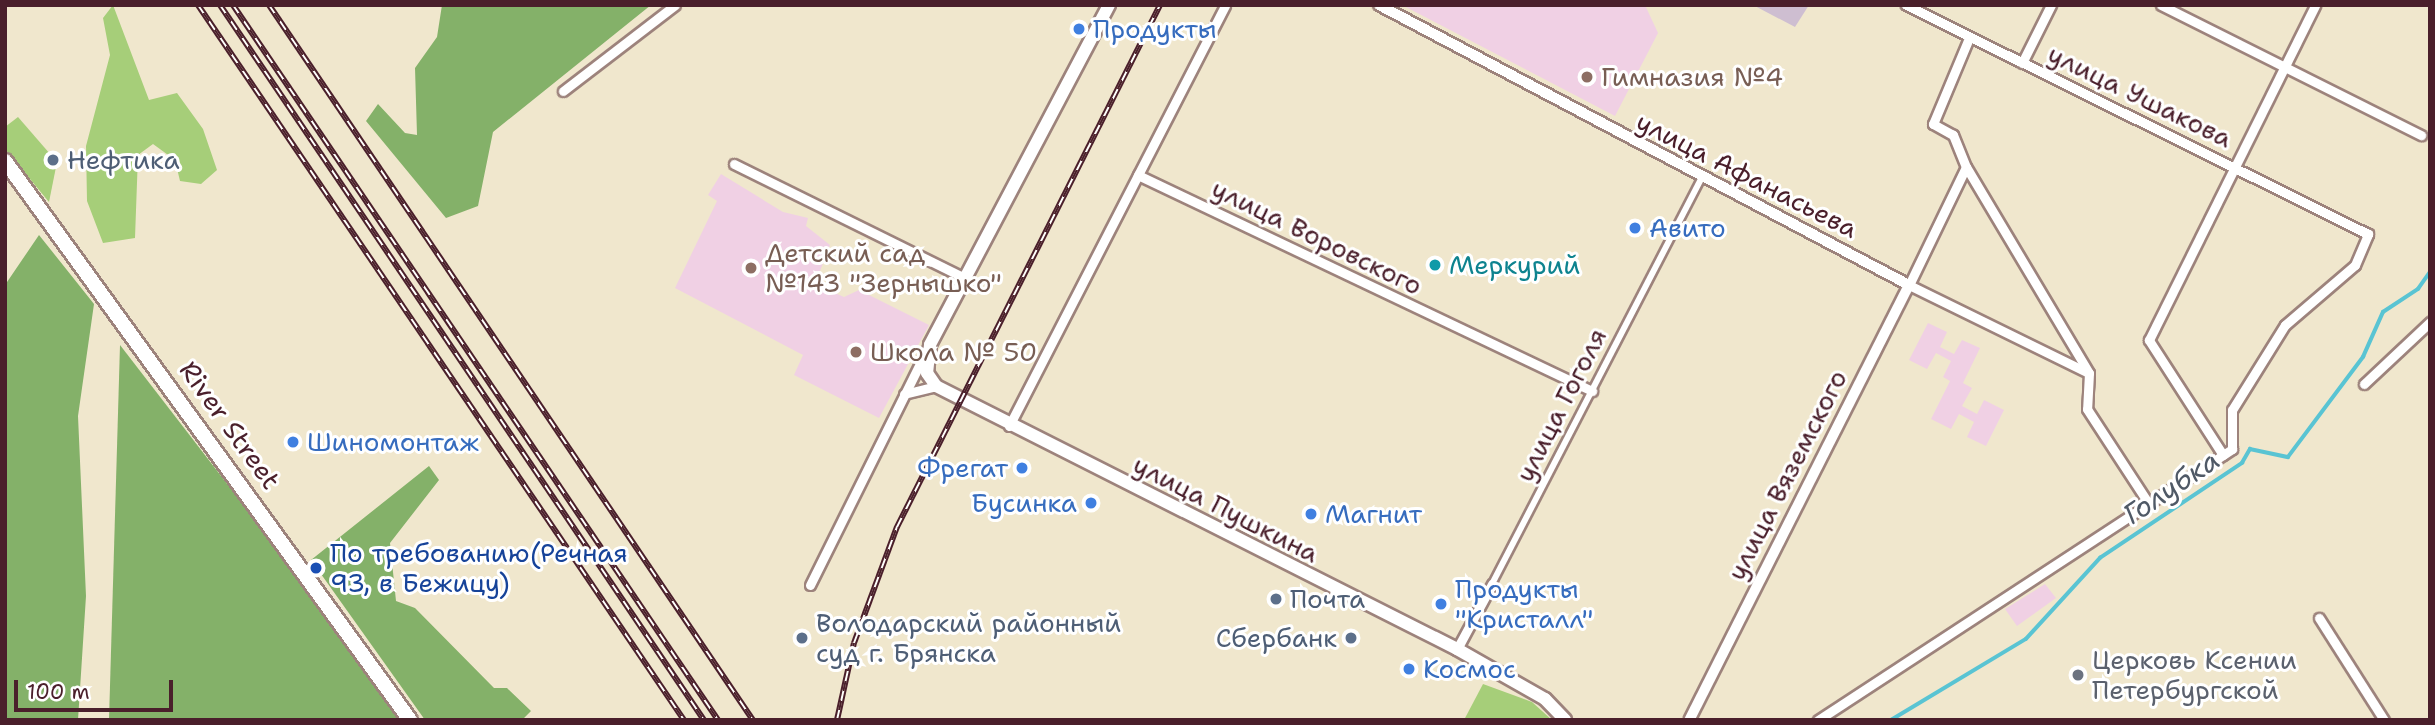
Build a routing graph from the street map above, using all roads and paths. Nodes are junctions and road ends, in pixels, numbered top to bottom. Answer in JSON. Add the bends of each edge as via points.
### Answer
{"nodes":[{"id":1,"x":675,"y":5,"type":"edge"},
{"id":2,"x":1109,"y":5,"type":"edge"},
{"id":3,"x":1225,"y":5,"type":"edge"},
{"id":4,"x":1379,"y":5,"type":"edge"},
{"id":5,"x":1906,"y":5,"type":"edge"},
{"id":6,"x":2051,"y":5,"type":"edge"},
{"id":7,"x":2161,"y":5,"type":"edge"},
{"id":8,"x":2315,"y":5,"type":"edge"},
{"id":9,"x":1969,"y":38,"type":"junction"},
{"id":10,"x":2022,"y":63,"type":"junction"},
{"id":11,"x":2283,"y":68,"type":"junction"},
{"id":12,"x":564,"y":91,"type":"dead end"},
{"id":13,"x":2421,"y":135,"type":"dead end"},
{"id":14,"x":5,"y":161,"type":"edge"},
{"id":15,"x":734,"y":164,"type":"dead end"},
{"id":16,"x":1966,"y":167,"type":"junction"},
{"id":17,"x":2239,"y":168,"type":"junction"},
{"id":18,"x":1138,"y":175,"type":"junction"},
{"id":19,"x":1701,"y":179,"type":"junction"},
{"id":20,"x":965,"y":278,"type":"junction"},
{"id":21,"x":1909,"y":285,"type":"junction"},
{"id":22,"x":2430,"y":322,"type":"edge"},
{"id":23,"x":930,"y":345,"type":"junction"},
{"id":24,"x":2089,"y":373,"type":"junction"},
{"id":25,"x":2364,"y":384,"type":"dead end"},
{"id":26,"x":936,"y":386,"type":"junction"},
{"id":27,"x":1592,"y":391,"type":"junction"},
{"id":28,"x":904,"y":394,"type":"junction"},
{"id":29,"x":1009,"y":426,"type":"junction"},
{"id":30,"x":2223,"y":455,"type":"junction"},
{"id":31,"x":2148,"y":504,"type":"junction"},
{"id":32,"x":1492,"y":584,"type":"joint"},
{"id":33,"x":810,"y":585,"type":"dead end"},
{"id":34,"x":2319,"y":618,"type":"dead end"},
{"id":35,"x":1457,"y":649,"type":"junction"},
{"id":36,"x":410,"y":720,"type":"edge"},
{"id":37,"x":1565,"y":720,"type":"edge"},
{"id":38,"x":1689,"y":720,"type":"edge"},
{"id":39,"x":1818,"y":720,"type":"edge"},
{"id":40,"x":2384,"y":720,"type":"edge"}],
"edges":[{"from":1,"to":12,"type":"street"},
{"from":2,"to":20,"type":"main road"},
{"from":3,"to":18,"type":"street"},
{"from":4,"to":19,"type":"street","name":"улица Афанасьева"},
{"from":5,"to":9,"type":"street","name":"улица Ушакова"},
{"from":6,"to":10,"type":"street"},
{"from":7,"to":11,"type":"street"},
{"from":8,"to":11,"type":"street"},
{"from":9,"to":10,"type":"street","name":"улица Ушакова"},
{"from":9,"to":16,"type":"street","via":[[1933,124],[1953,135]]},
{"from":10,"to":17,"type":"street","name":"улица Ушакова"},
{"from":11,"to":13,"type":"street"},
{"from":11,"to":17,"type":"street"},
{"from":14,"to":36,"type":"main road","name":"River Street"},
{"from":15,"to":20,"type":"street"},
{"from":16,"to":21,"type":"street","name":"улица Вяземского"},
{"from":16,"to":24,"type":"street"},
{"from":17,"to":30,"type":"street","via":[[2149,340]]},
{"from":17,"to":30,"type":"street","name":"улица Ушакова","via":[[2368,234],[2365,251],[2285,325],[2232,410],[2234,443]]},
{"from":18,"to":27,"type":"street","name":"улица Воровского"},
{"from":18,"to":29,"type":"street"},
{"from":19,"to":21,"type":"street","name":"улица Афанасьева"},
{"from":19,"to":27,"type":"street","name":"улица Гоголя"},
{"from":20,"to":23,"type":"main road"},
{"from":21,"to":24,"type":"street"},
{"from":21,"to":38,"type":"street","name":"улица Вяземского"},
{"from":22,"to":25,"type":"street"},
{"from":23,"to":26,"type":"main road","via":[[927,373]]},
{"from":23,"to":28,"type":"street"},
{"from":24,"to":31,"type":"street","via":[[2087,409]]},
{"from":26,"to":28,"type":"street"},
{"from":26,"to":29,"type":"main road","name":"улица Пушкина"},
{"from":27,"to":32,"type":"street","name":"улица Гоголя"},
{"from":28,"to":33,"type":"street"},
{"from":29,"to":35,"type":"main road","name":"улица Пушкина"},
{"from":30,"to":31,"type":"street"},
{"from":31,"to":39,"type":"street"},
{"from":32,"to":35,"type":"street","name":"улица Гоголя"},
{"from":34,"to":40,"type":"street"},
{"from":35,"to":37,"type":"main road","name":"улица Пушкина","via":[[1545,699]]}]}
